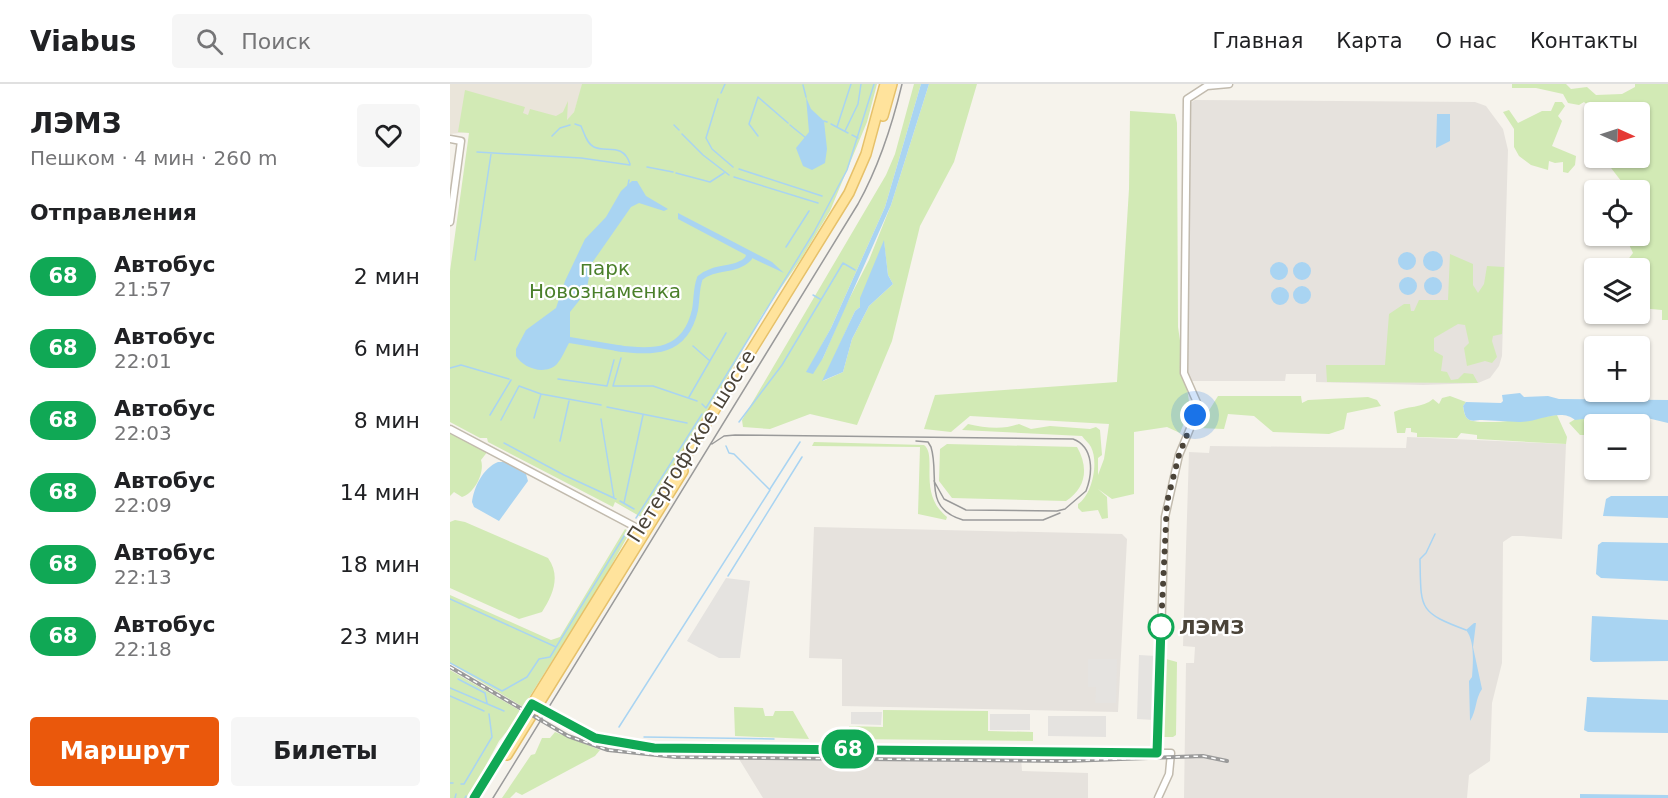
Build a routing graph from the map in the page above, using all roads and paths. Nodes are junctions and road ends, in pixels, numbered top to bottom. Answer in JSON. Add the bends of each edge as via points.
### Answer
{"nodes":[{"id":1,"x":885,"y":84,"type":"edge"},
{"id":2,"x":892,"y":84,"type":"edge"},
{"id":3,"x":1228,"y":84,"type":"edge"},
{"id":4,"x":450,"y":140,"type":"edge"},
{"id":5,"x":450,"y":222,"type":"edge"},
{"id":6,"x":450,"y":429,"type":"edge"},
{"id":7,"x":642,"y":530,"type":"junction"},
{"id":8,"x":535,"y":706,"type":"junction"},
{"id":9,"x":1157,"y":753,"type":"junction"},
{"id":10,"x":474,"y":798,"type":"edge"},
{"id":11,"x":480,"y":798,"type":"edge"},
{"id":12,"x":1158,"y":798,"type":"edge"}],
"edges":[{"from":1,"to":7,"type":"main road","name":"Петергофское шоссе","via":[[863,165],[849,193]]},
{"from":2,"to":7,"type":"main road","name":"Петергофское шоссе","via":[[857,191]]},
{"from":3,"to":9,"type":"street","via":[[1207,87],[1187,99],[1184,373],[1199,407],[1179,455],[1165,517]]},
{"from":4,"to":5,"type":"street","via":[[461,141]]},
{"from":6,"to":7,"type":"street"},
{"from":7,"to":8,"type":"main road","name":"Петергофское шоссе"},
{"from":8,"to":9,"type":"street","via":[[595,738],[654,748]]},
{"from":8,"to":10,"type":"main road","name":"Петергофское шоссе"},
{"from":8,"to":11,"type":"main road","name":"Петергофское шоссе"},
{"from":9,"to":12,"type":"street","via":[[1171,753],[1169,774]]}]}
